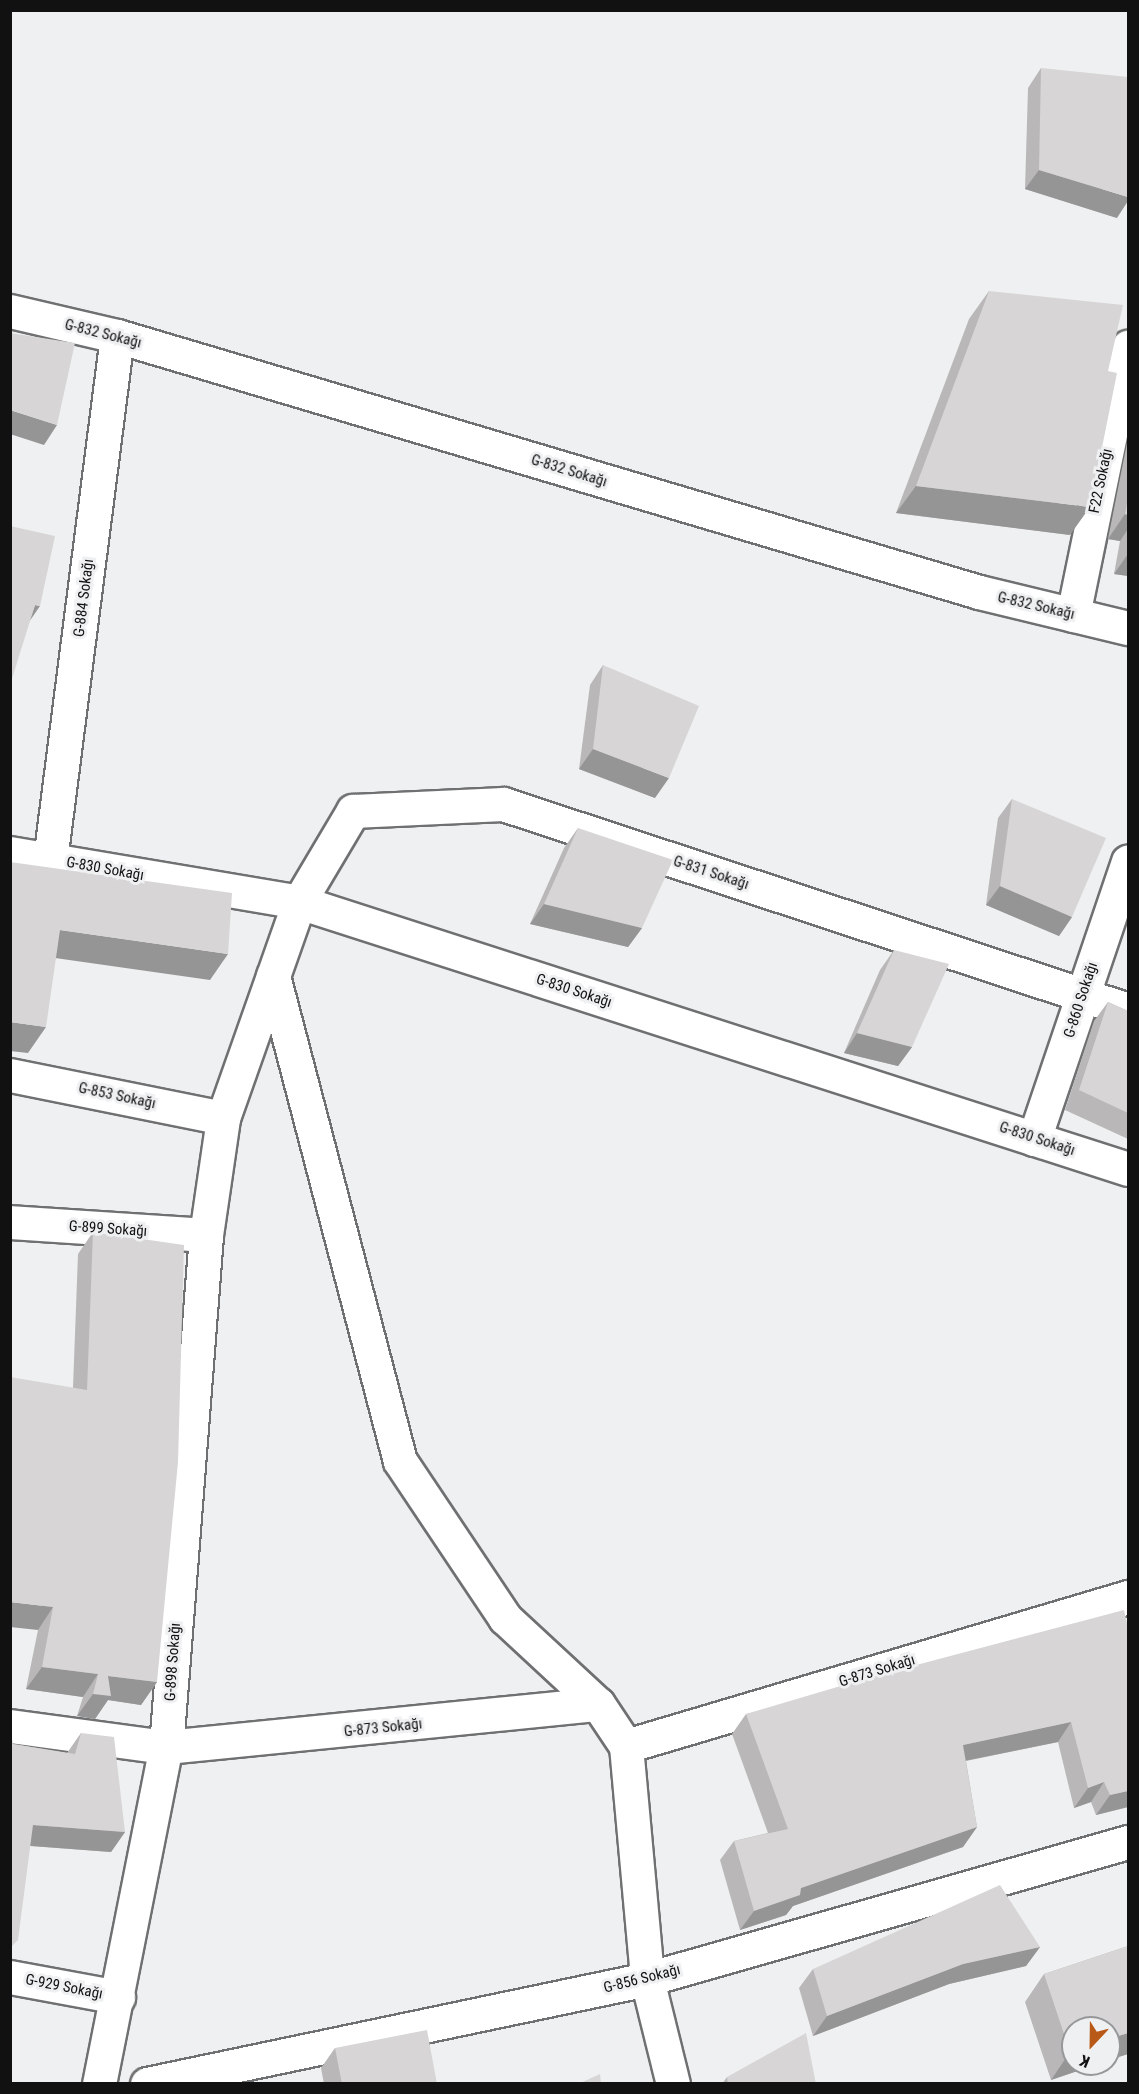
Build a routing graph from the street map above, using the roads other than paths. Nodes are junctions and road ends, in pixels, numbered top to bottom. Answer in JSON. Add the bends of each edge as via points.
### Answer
{"nodes":[{"id":1,"x":10,"y":311,"type":"edge"},
{"id":2,"x":117,"y":336,"type":"junction"},
{"id":3,"x":1128,"y":347,"type":"edge"},
{"id":4,"x":1073,"y":615,"type":"junction"},
{"id":5,"x":1128,"y":628,"type":"edge"},
{"id":6,"x":10,"y":853,"type":"edge"},
{"id":7,"x":50,"y":860,"type":"junction"},
{"id":8,"x":1128,"y":862,"type":"edge"},
{"id":9,"x":299,"y":902,"type":"junction"},
{"id":10,"x":273,"y":976,"type":"junction"},
{"id":11,"x":1083,"y":995,"type":"junction"},
{"id":12,"x":1128,"y":1010,"type":"edge"},
{"id":13,"x":10,"y":1075,"type":"edge"},
{"id":14,"x":223,"y":1118,"type":"junction"},
{"id":15,"x":1034,"y":1139,"type":"junction"},
{"id":16,"x":1128,"y":1169,"type":"edge"},
{"id":17,"x":10,"y":1222,"type":"edge"},
{"id":18,"x":206,"y":1235,"type":"junction"},
{"id":19,"x":1128,"y":1597,"type":"edge"},
{"id":20,"x":598,"y":1704,"type":"junction"},
{"id":21,"x":10,"y":1726,"type":"edge"},
{"id":22,"x":626,"y":1746,"type":"junction"},
{"id":23,"x":166,"y":1747,"type":"junction"},
{"id":24,"x":1128,"y":1842,"type":"edge"},
{"id":25,"x":10,"y":1977,"type":"edge"},
{"id":26,"x":647,"y":1979,"type":"junction"},
{"id":27,"x":118,"y":1997,"type":"junction"},
{"id":28,"x":99,"y":2084,"type":"edge"},
{"id":29,"x":147,"y":2084,"type":"edge"},
{"id":30,"x":673,"y":2084,"type":"edge"}],
"edges":[{"from":1,"to":2,"type":"street","name":"G-832 Sokağı"},
{"from":2,"to":4,"type":"street","name":"G-832 Sokağı","via":[[967,589]]},
{"from":2,"to":7,"type":"street","name":"G-884 Sokağı"},
{"from":3,"to":4,"type":"street","name":"F22 Sokağı"},
{"from":4,"to":5,"type":"street","name":"G-832 Sokağı"},
{"from":6,"to":7,"type":"street","name":"G-830 Sokağı"},
{"from":7,"to":9,"type":"street","name":"G-830 Sokağı"},
{"from":8,"to":11,"type":"street","name":"G-860 Sokağı"},
{"from":9,"to":10,"type":"street","name":"G-898 Sokağı"},
{"from":9,"to":11,"type":"street","name":"G-831 Sokağı","via":[[353,811],[503,804]]},
{"from":9,"to":15,"type":"street","name":"G-830 Sokağı"},
{"from":10,"to":14,"type":"street","name":"G-898 Sokağı"},
{"from":10,"to":20,"type":"street","via":[[399,1461],[505,1618]]},
{"from":11,"to":12,"type":"street","name":"G-831 Sokağı"},
{"from":11,"to":15,"type":"street","name":"G-860 Sokağı"},
{"from":13,"to":14,"type":"street","name":"G-853 Sokağı"},
{"from":14,"to":18,"type":"street","name":"G-898 Sokağı"},
{"from":15,"to":16,"type":"street","name":"G-830 Sokağı"},
{"from":17,"to":18,"type":"street","name":"G-899 Sokağı"},
{"from":18,"to":23,"type":"street","name":"G-898 Sokağı"},
{"from":19,"to":22,"type":"street","name":"G-873 Sokağı"},
{"from":20,"to":22,"type":"street"},
{"from":20,"to":23,"type":"street","name":"G-873 Sokağı"},
{"from":21,"to":23,"type":"street","name":"G-873 Sokağı"},
{"from":22,"to":26,"type":"street"},
{"from":23,"to":27,"type":"street","name":"G-898 Sokağı"},
{"from":24,"to":26,"type":"street","name":"G-856 Sokağı"},
{"from":25,"to":27,"type":"street","name":"G-929 Sokağı"},
{"from":26,"to":29,"type":"street","name":"G-856 Sokağı"},
{"from":26,"to":30,"type":"street"},
{"from":27,"to":28,"type":"street","name":"G-898 Sokağı"}]}
